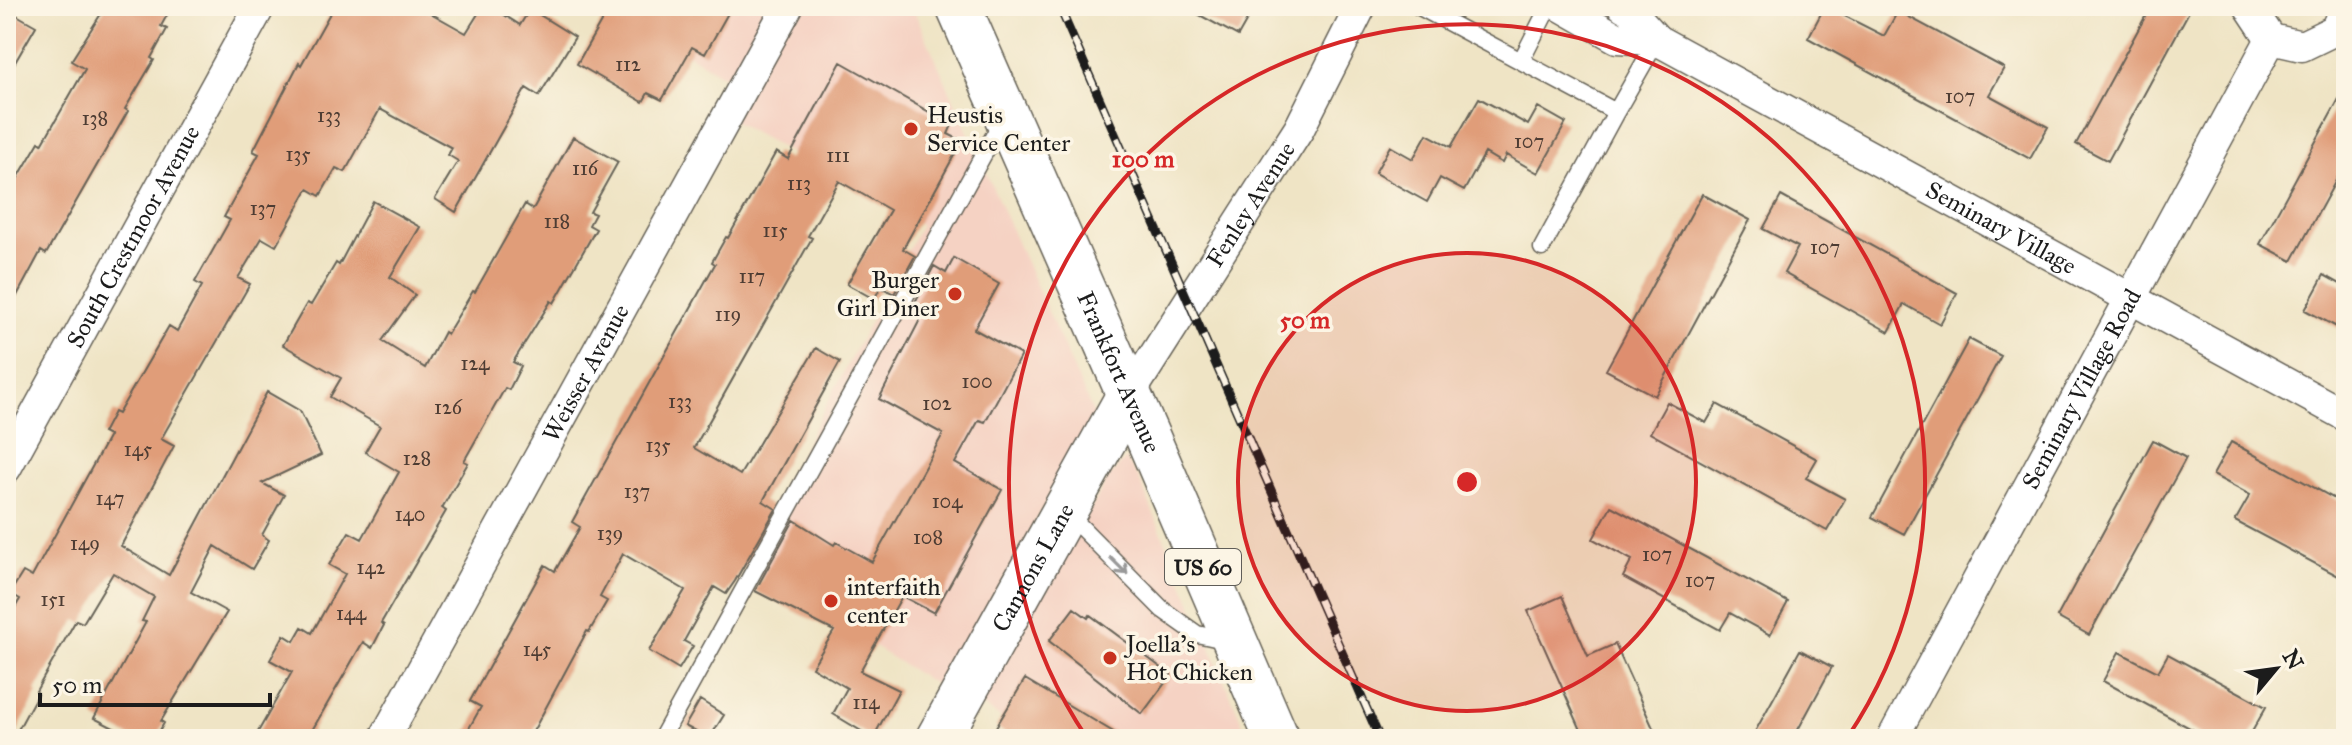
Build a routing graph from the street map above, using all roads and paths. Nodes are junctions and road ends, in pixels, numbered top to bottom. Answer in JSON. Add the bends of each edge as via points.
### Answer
{"nodes":[{"id":1,"x":260,"y":6,"type":"edge"},
{"id":2,"x":788,"y":6,"type":"edge"},
{"id":3,"x":958,"y":6,"type":"edge"},
{"id":4,"x":1361,"y":6,"type":"edge"},
{"id":5,"x":1418,"y":6,"type":"edge"},
{"id":6,"x":1549,"y":6,"type":"edge"},
{"id":7,"x":1561,"y":6,"type":"edge"},
{"id":8,"x":1623,"y":6,"type":"edge"},
{"id":9,"x":2249,"y":6,"type":"edge"},
{"id":10,"x":2346,"y":7,"type":"edge"},
{"id":11,"x":2271,"y":39,"type":"junction"},
{"id":12,"x":1657,"y":40,"type":"junction"},
{"id":13,"x":1521,"y":61,"type":"junction"},
{"id":14,"x":1616,"y":112,"type":"junction"},
{"id":15,"x":1006,"y":114,"type":"junction"},
{"id":16,"x":1542,"y":248,"type":"dead end"},
{"id":17,"x":2130,"y":300,"type":"junction"},
{"id":18,"x":1129,"y":395,"type":"junction"},
{"id":19,"x":2346,"y":416,"type":"edge"},
{"id":20,"x":6,"y":468,"type":"edge"},
{"id":21,"x":1065,"y":511,"type":"junction"},
{"id":22,"x":1235,"y":642,"type":"junction"},
{"id":23,"x":1271,"y":735,"type":"edge"},
{"id":24,"x":384,"y":739,"type":"edge"},
{"id":25,"x":661,"y":739,"type":"edge"},
{"id":26,"x":938,"y":739,"type":"edge"},
{"id":27,"x":1892,"y":739,"type":"edge"}],
"edges":[{"from":1,"to":20,"type":"street","name":"South Crestmoor Avenue"},
{"from":2,"to":24,"type":"street","name":"Weisser Avenue"},
{"from":3,"to":15,"type":"main road","name":"Frankfort Avenue","number":"US 60"},
{"from":4,"to":18,"type":"street","name":"Fenley Avenue","via":[[1299,129]]},
{"from":5,"to":13,"type":"lane"},
{"from":6,"to":13,"type":"lane"},
{"from":7,"to":12,"type":"street","name":"Seminary Village","via":[[1617,38]]},
{"from":8,"to":12,"type":"street","name":"Seminary Village"},
{"from":9,"to":11,"type":"street"},
{"from":10,"to":11,"type":"street","via":[[2335,30],[2302,46]]},
{"from":11,"to":17,"type":"street","name":"Seminary Village Road"},
{"from":12,"to":14,"type":"lane"},
{"from":12,"to":17,"type":"street","name":"Seminary Village"},
{"from":13,"to":14,"type":"lane"},
{"from":14,"to":16,"type":"lane"},
{"from":15,"to":18,"type":"main road","name":"Frankfort Avenue","number":"US 60"},
{"from":15,"to":25,"type":"lane"},
{"from":17,"to":19,"type":"street","name":"Seminary Village"},
{"from":17,"to":27,"type":"street","name":"Seminary Village Road"},
{"from":18,"to":21,"type":"main road","name":"Cannons Lane"},
{"from":18,"to":22,"type":"main road","name":"Frankfort Avenue","number":"US 60"},
{"from":21,"to":22,"type":"lane","one_way":true,"via":[[1163,610],[1197,634]]},
{"from":21,"to":26,"type":"main road","name":"Cannons Lane"},
{"from":22,"to":23,"type":"main road","name":"Frankfort Avenue","number":"US 60"}]}
